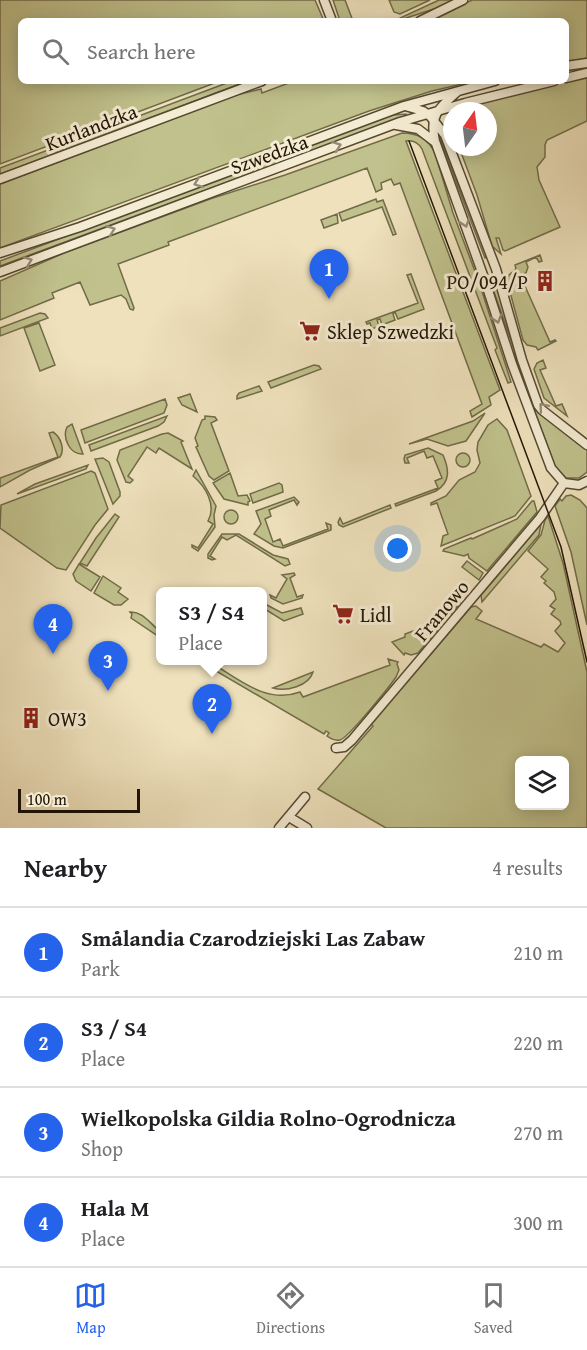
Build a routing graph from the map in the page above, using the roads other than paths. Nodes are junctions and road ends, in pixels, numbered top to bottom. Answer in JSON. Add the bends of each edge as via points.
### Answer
{"nodes":[{"id":1,"x":324,"y":0,"type":"edge"},
{"id":2,"x":463,"y":0,"type":"edge"},
{"id":3,"x":331,"y":18,"type":"edge"},
{"id":4,"x":426,"y":18,"type":"edge"},
{"id":5,"x":587,"y":63,"type":"edge"},
{"id":6,"x":569,"y":66,"type":"edge"},
{"id":7,"x":587,"y":73,"type":"edge"},
{"id":8,"x":569,"y":77,"type":"edge"},
{"id":9,"x":254,"y":84,"type":"edge"},
{"id":10,"x":483,"y":84,"type":"edge"},
{"id":11,"x":542,"y":84,"type":"edge"},
{"id":12,"x":460,"y":90,"type":"junction"},
{"id":13,"x":469,"y":102,"type":"edge"},
{"id":14,"x":404,"y":106,"type":"junction"},
{"id":15,"x":443,"y":111,"type":"edge"},
{"id":16,"x":433,"y":114,"type":"junction"},
{"id":17,"x":393,"y":125,"type":"junction"},
{"id":18,"x":438,"y":148,"type":"junction"},
{"id":19,"x":455,"y":156,"type":"edge"},
{"id":20,"x":457,"y":166,"type":"junction"},
{"id":21,"x":0,"y":179,"type":"edge"},
{"id":22,"x":0,"y":253,"type":"edge"},
{"id":23,"x":0,"y":272,"type":"edge"},
{"id":24,"x":587,"y":445,"type":"edge"},
{"id":25,"x":587,"y":481,"type":"edge"},
{"id":26,"x":564,"y":483,"type":"junction"},
{"id":27,"x":336,"y":748,"type":"dead end"},
{"id":28,"x":305,"y":797,"type":"dead end"},
{"id":29,"x":289,"y":817,"type":"junction"},
{"id":30,"x":279,"y":828,"type":"edge"},
{"id":31,"x":307,"y":828,"type":"edge"}],
"edges":[{"from":1,"to":3,"type":"street"},
{"from":2,"to":4,"type":"street"},
{"from":5,"to":6,"type":"street"},
{"from":7,"to":8,"type":"street"},
{"from":9,"to":21,"type":"street","name":"Kurlandzka"},
{"from":10,"to":12,"type":"street","name":"Szwedzka"},
{"from":11,"to":13,"type":"street","name":"Szwedzka"},
{"from":12,"to":14,"type":"street","name":"Szwedzka"},
{"from":12,"to":16,"type":"street"},
{"from":14,"to":16,"type":"street"},
{"from":14,"to":22,"type":"street","name":"Szwedzka","one_way":true},
{"from":15,"to":16,"type":"street","name":"Szwedzka"},
{"from":16,"to":17,"type":"street","name":"Szwedzka"},
{"from":16,"to":18,"type":"street"},
{"from":16,"to":20,"type":"street"},
{"from":17,"to":18,"type":"street","via":[[421,130]]},
{"from":23,"to":17,"type":"street","name":"Szwedzka","one_way":true},
{"from":18,"to":26,"type":"street","one_way":true,"via":[[551,468]]},
{"from":19,"to":20,"type":"street"},
{"from":24,"to":20,"type":"street","one_way":true,"via":[[538,405],[496,269]]},
{"from":25,"to":26,"type":"street","via":[[579,485]]},
{"from":26,"to":27,"type":"street","name":"Franowo","via":[[540,518],[352,740]]},
{"from":28,"to":29,"type":"street"},
{"from":29,"to":30,"type":"street"},
{"from":29,"to":31,"type":"street"}]}
